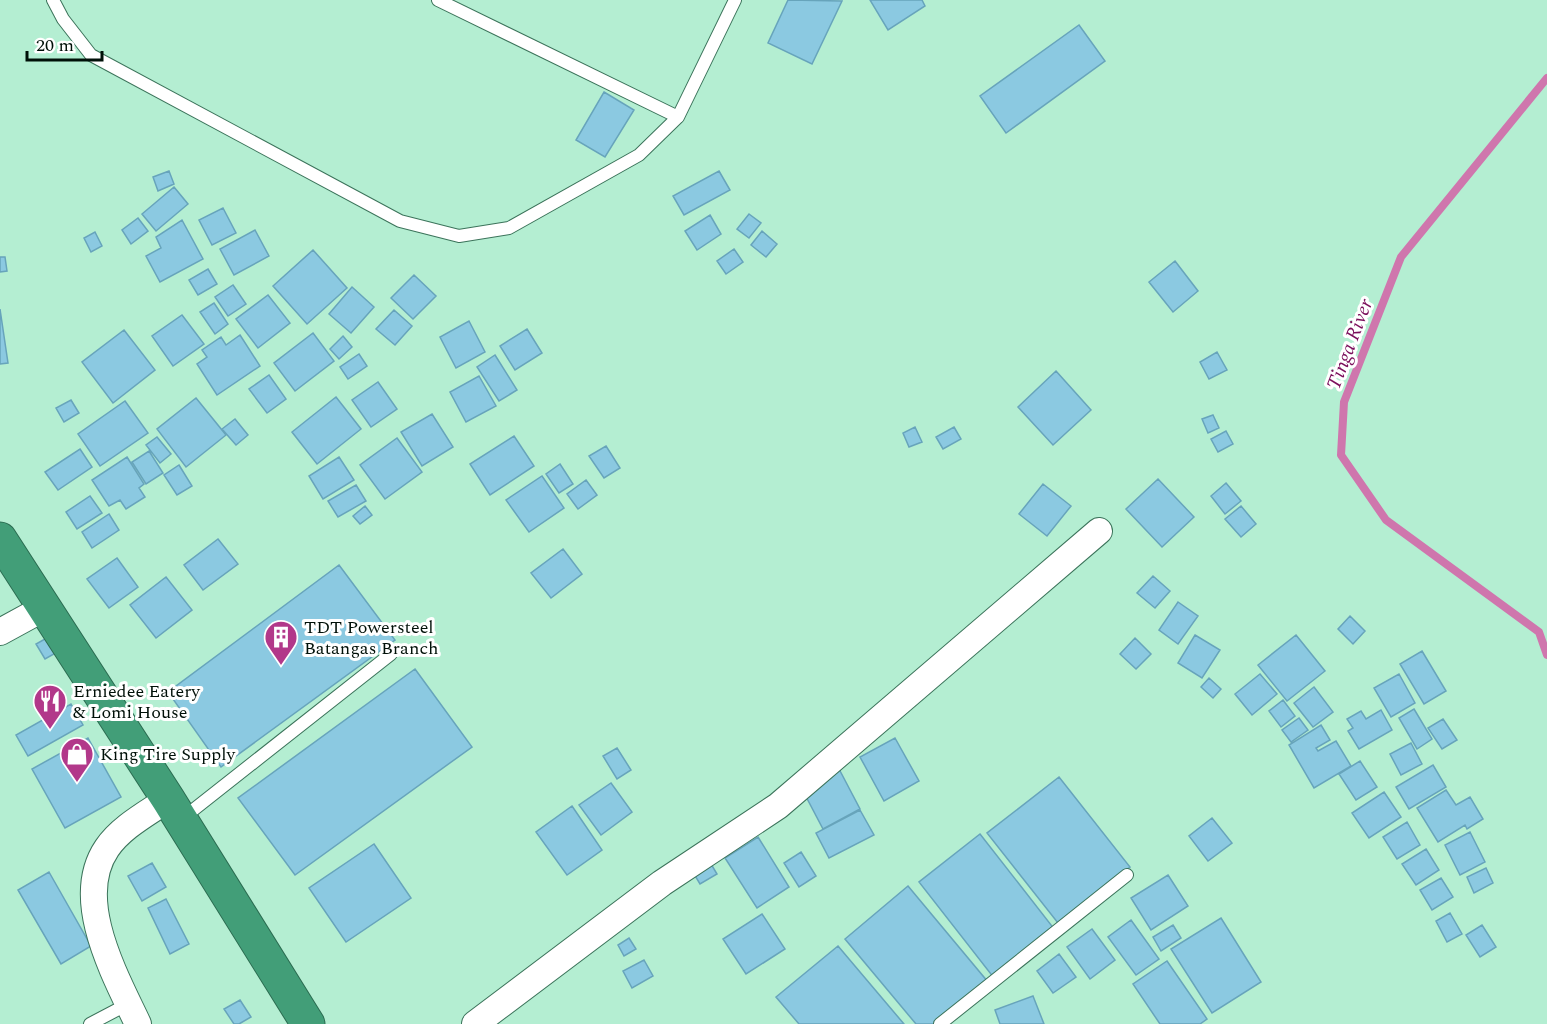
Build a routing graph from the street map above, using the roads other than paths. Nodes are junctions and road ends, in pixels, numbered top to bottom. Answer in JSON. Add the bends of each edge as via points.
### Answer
{"nodes":[{"id":1,"x":53,"y":0,"type":"edge"},
{"id":2,"x":438,"y":0,"type":"edge"},
{"id":3,"x":735,"y":0,"type":"edge"},
{"id":4,"x":678,"y":117,"type":"junction"},
{"id":5,"x":1099,"y":531,"type":"dead end"},
{"id":6,"x":0,"y":539,"type":"edge"},
{"id":7,"x":44,"y":608,"type":"junction"},
{"id":8,"x":0,"y":632,"type":"edge"},
{"id":9,"x":391,"y":654,"type":"dead end"},
{"id":10,"x":174,"y":810,"type":"junction"},
{"id":11,"x":1127,"y":875,"type":"dead end"},
{"id":12,"x":133,"y":1014,"type":"edge"},
{"id":13,"x":90,"y":1024,"type":"edge"},
{"id":14,"x":308,"y":1024,"type":"edge"},
{"id":15,"x":475,"y":1024,"type":"edge"},
{"id":16,"x":940,"y":1024,"type":"edge"}],
"edges":[{"from":1,"to":4,"type":"lane","via":[[91,55],[400,221],[459,236],[509,228],[639,155]]},
{"from":2,"to":4,"type":"lane"},
{"from":3,"to":4,"type":"lane"},
{"from":5,"to":15,"type":"street","via":[[778,806],[662,882]]},
{"from":6,"to":7,"type":"highway"},
{"from":7,"to":8,"type":"street"},
{"from":7,"to":10,"type":"highway"},
{"from":9,"to":10,"type":"lane"},
{"from":10,"to":12,"type":"street","via":[[120,835],[97,865],[96,921],[104,951]]},
{"from":10,"to":14,"type":"highway"},
{"from":11,"to":16,"type":"lane"},
{"from":12,"to":13,"type":"lane"}]}
